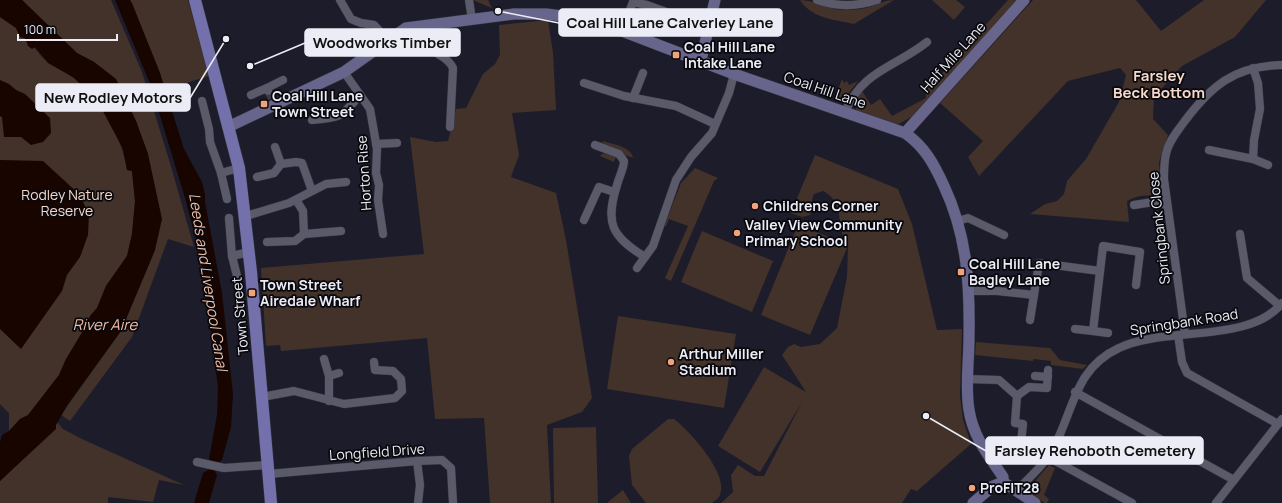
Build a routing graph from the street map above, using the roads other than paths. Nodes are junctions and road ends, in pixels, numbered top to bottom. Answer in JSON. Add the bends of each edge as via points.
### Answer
{"nodes":[{"id":1,"x":195,"y":0,"type":"edge"},
{"id":2,"x":340,"y":0,"type":"edge"},
{"id":3,"x":468,"y":0,"type":"edge"},
{"id":4,"x":715,"y":0,"type":"edge"},
{"id":5,"x":817,"y":0,"type":"edge"},
{"id":6,"x":877,"y":0,"type":"edge"},
{"id":7,"x":1024,"y":0,"type":"edge"},
{"id":8,"x":680,"y":17,"type":"dead end"},
{"id":9,"x":472,"y":20,"type":"junction"},
{"id":10,"x":427,"y":25,"type":"junction"},
{"id":11,"x":622,"y":31,"type":"junction"},
{"id":12,"x":388,"y":40,"type":"junction"},
{"id":13,"x":927,"y":42,"type":"dead end"},
{"id":14,"x":701,"y":60,"type":"junction"},
{"id":15,"x":1282,"y":65,"type":"edge"},
{"id":16,"x":1254,"y":68,"type":"junction"},
{"id":17,"x":344,"y":72,"type":"junction"},
{"id":18,"x":643,"y":73,"type":"dead end"},
{"id":19,"x":734,"y":74,"type":"junction"},
{"id":20,"x":283,"y":80,"type":"dead end"},
{"id":21,"x":584,"y":83,"type":"dead end"},
{"id":22,"x":251,"y":95,"type":"dead end"},
{"id":23,"x":271,"y":95,"type":"junction"},
{"id":24,"x":360,"y":95,"type":"junction"},
{"id":25,"x":633,"y":98,"type":"junction"},
{"id":26,"x":202,"y":101,"type":"dead end"},
{"id":27,"x":845,"y":112,"type":"junction"},
{"id":28,"x":312,"y":120,"type":"dead end"},
{"id":29,"x":715,"y":124,"type":"junction"},
{"id":30,"x":228,"y":127,"type":"junction"},
{"id":31,"x":450,"y":127,"type":"dead end"},
{"id":32,"x":905,"y":133,"type":"junction"},
{"id":33,"x":397,"y":143,"type":"dead end"},
{"id":34,"x":376,"y":144,"type":"junction"},
{"id":35,"x":595,"y":145,"type":"dead end"},
{"id":36,"x":275,"y":147,"type":"dead end"},
{"id":37,"x":1209,"y":150,"type":"dead end"},
{"id":38,"x":1253,"y":159,"type":"junction"},
{"id":39,"x":280,"y":164,"type":"junction"},
{"id":40,"x":1268,"y":165,"type":"dead end"},
{"id":41,"x":239,"y":168,"type":"junction"},
{"id":42,"x":221,"y":173,"type":"junction"},
{"id":43,"x":257,"y":177,"type":"dead end"},
{"id":44,"x":346,"y":182,"type":"dead end"},
{"id":45,"x":312,"y":191,"type":"junction"},
{"id":46,"x":614,"y":192,"type":"junction"},
{"id":47,"x":227,"y":199,"type":"dead end"},
{"id":48,"x":296,"y":200,"type":"junction"},
{"id":49,"x":1134,"y":205,"type":"dead end"},
{"id":50,"x":1167,"y":205,"type":"junction"},
{"id":51,"x":246,"y":216,"type":"junction"},
{"id":52,"x":229,"y":218,"type":"dead end"},
{"id":53,"x":584,"y":220,"type":"dead end"},
{"id":54,"x":958,"y":221,"type":"junction"},
{"id":55,"x":341,"y":232,"type":"dead end"},
{"id":56,"x":304,"y":234,"type":"junction"},
{"id":57,"x":383,"y":234,"type":"dead end"},
{"id":58,"x":1240,"y":234,"type":"dead end"},
{"id":59,"x":1004,"y":235,"type":"dead end"},
{"id":60,"x":267,"y":242,"type":"dead end"},
{"id":61,"x":249,"y":252,"type":"junction"},
{"id":62,"x":232,"y":256,"type":"junction"},
{"id":63,"x":645,"y":257,"type":"junction"},
{"id":64,"x":637,"y":268,"type":"dead end"},
{"id":65,"x":1100,"y":271,"type":"junction"},
{"id":66,"x":237,"y":276,"type":"dead end"},
{"id":67,"x":1136,"y":285,"type":"dead end"},
{"id":68,"x":969,"y":292,"type":"junction"},
{"id":69,"x":1034,"y":295,"type":"junction"},
{"id":70,"x":1281,"y":304,"type":"edge"},
{"id":71,"x":1030,"y":320,"type":"dead end"},
{"id":72,"x":1075,"y":329,"type":"dead end"},
{"id":73,"x":1093,"y":331,"type":"junction"},
{"id":74,"x":1108,"y":333,"type":"dead end"},
{"id":75,"x":1182,"y":335,"type":"junction"},
{"id":76,"x":324,"y":359,"type":"dead end"},
{"id":77,"x":374,"y":362,"type":"dead end"},
{"id":78,"x":339,"y":373,"type":"dead end"},
{"id":79,"x":329,"y":376,"type":"junction"},
{"id":80,"x":1035,"y":376,"type":"dead end"},
{"id":81,"x":967,"y":379,"type":"junction"},
{"id":82,"x":1076,"y":392,"type":"junction"},
{"id":83,"x":1017,"y":396,"type":"junction"},
{"id":84,"x":262,"y":397,"type":"junction"},
{"id":85,"x":329,"y":401,"type":"junction"},
{"id":86,"x":1280,"y":422,"type":"edge"},
{"id":87,"x":1016,"y":456,"type":"dead end"},
{"id":88,"x":1048,"y":457,"type":"junction"},
{"id":89,"x":417,"y":461,"type":"junction"},
{"id":90,"x":197,"y":462,"type":"dead end"},
{"id":91,"x":268,"y":470,"type":"junction"},
{"id":92,"x":1234,"y":480,"type":"junction"},
{"id":93,"x":1003,"y":482,"type":"junction"},
{"id":94,"x":1017,"y":490,"type":"junction"},
{"id":95,"x":271,"y":503,"type":"edge"},
{"id":96,"x":418,"y":503,"type":"edge"},
{"id":97,"x":454,"y":503,"type":"edge"},
{"id":98,"x":973,"y":503,"type":"edge"},
{"id":99,"x":1035,"y":503,"type":"edge"},
{"id":100,"x":1132,"y":503,"type":"edge"},
{"id":101,"x":1216,"y":503,"type":"edge"}],
"edges":[{"from":1,"to":30,"type":"main road","name":"Town Street"},
{"from":2,"to":12,"type":"street","via":[[351,19],[374,25]]},
{"from":3,"to":9,"type":"street"},
{"from":4,"to":14,"type":"street"},
{"from":5,"to":6,"type":"street","via":[[849,6]]},
{"from":7,"to":32,"type":"street","name":"Half Mile Lane"},
{"from":8,"to":11,"type":"street","via":[[633,2]]},
{"from":9,"to":10,"type":"street","name":"Coal Hill Lane"},
{"from":9,"to":11,"type":"street","name":"Coal Hill Lane","via":[[514,14],[546,14],[571,17]]},
{"from":10,"to":12,"type":"street","name":"Coal Hill Lane","via":[[406,28]]},
{"from":10,"to":31,"type":"street","via":[[430,47],[454,68]]},
{"from":11,"to":14,"type":"street","name":"Coal Hill Lane"},
{"from":12,"to":17,"type":"street","name":"Coal Hill Lane"},
{"from":13,"to":27,"type":"street","via":[[862,83]]},
{"from":14,"to":19,"type":"street","name":"Coal Hill Lane"},
{"from":15,"to":16,"type":"street","name":"Springbank Close"},
{"from":16,"to":38,"type":"street","via":[[1260,109]]},
{"from":16,"to":50,"type":"street","name":"Springbank Close","via":[[1228,77],[1199,101],[1173,138],[1166,153],[1164,166]]},
{"from":17,"to":23,"type":"street","name":"Coal Hill Lane"},
{"from":17,"to":24,"type":"street","name":"Horton Rise"},
{"from":18,"to":25,"type":"street"},
{"from":19,"to":27,"type":"street","name":"Coal Hill Lane"},
{"from":19,"to":29,"type":"street","via":[[729,93]]},
{"from":20,"to":23,"type":"street"},
{"from":21,"to":25,"type":"street"},
{"from":22,"to":23,"type":"street"},
{"from":23,"to":30,"type":"street","name":"Coal Hill Lane"},
{"from":24,"to":28,"type":"street","via":[[336,118]]},
{"from":24,"to":34,"type":"street","name":"Horton Rise","via":[[370,109]]},
{"from":25,"to":29,"type":"street","via":[[676,106]]},
{"from":26,"to":42,"type":"street","via":[[210,142]]},
{"from":27,"to":32,"type":"street","name":"Coal Hill Lane"},
{"from":29,"to":63,"type":"street","via":[[712,133],[690,157],[676,180],[653,246]]},
{"from":30,"to":41,"type":"main road","name":"Town Street"},
{"from":32,"to":54,"type":"street","name":"Coal Hill Lane","via":[[929,155]]},
{"from":33,"to":34,"type":"street"},
{"from":34,"to":57,"type":"street","name":"Horton Rise","via":[[378,200]]},
{"from":35,"to":46,"type":"street","via":[[619,154],[624,161]]},
{"from":36,"to":39,"type":"street"},
{"from":37,"to":38,"type":"street"},
{"from":38,"to":40,"type":"street"},
{"from":39,"to":43,"type":"street","via":[[274,173]]},
{"from":39,"to":45,"type":"street","via":[[302,163]]},
{"from":41,"to":42,"type":"street"},
{"from":41,"to":51,"type":"main road","name":"Town Street"},
{"from":42,"to":47,"type":"street"},
{"from":44,"to":45,"type":"street","via":[[326,184]]},
{"from":45,"to":48,"type":"street"},
{"from":46,"to":53,"type":"street","via":[[599,187]]},
{"from":46,"to":63,"type":"street","via":[[610,216],[618,236],[627,246]]},
{"from":48,"to":51,"type":"street"},
{"from":48,"to":56,"type":"street","via":[[303,212]]},
{"from":49,"to":50,"type":"street","via":[[1153,202]]},
{"from":50,"to":75,"type":"street","name":"Springbank Close"},
{"from":51,"to":61,"type":"main road","name":"Town Street"},
{"from":52,"to":62,"type":"street"},
{"from":54,"to":59,"type":"street","via":[[968,218]]},
{"from":54,"to":68,"type":"street","name":"Coal Hill Lane"},
{"from":55,"to":56,"type":"street"},
{"from":56,"to":60,"type":"street","via":[[295,241]]},
{"from":58,"to":70,"type":"street","via":[[1246,278]]},
{"from":61,"to":62,"type":"street"},
{"from":61,"to":84,"type":"main road","name":"Town Street"},
{"from":62,"to":66,"type":"street"},
{"from":63,"to":64,"type":"street"},
{"from":65,"to":67,"type":"street","via":[[1103,246],[1140,252]]},
{"from":65,"to":69,"type":"street","via":[[1039,263]]},
{"from":65,"to":73,"type":"street"},
{"from":68,"to":69,"type":"street","via":[[997,291]]},
{"from":68,"to":81,"type":"street","name":"Coal Hill Lane"},
{"from":69,"to":71,"type":"street"},
{"from":70,"to":75,"type":"street","name":"Springbank Road","via":[[1274,312],[1254,324]]},
{"from":72,"to":73,"type":"street"},
{"from":73,"to":74,"type":"street"},
{"from":75,"to":82,"type":"street","name":"Springbank Road","via":[[1148,339],[1118,348],[1091,368]]},
{"from":75,"to":86,"type":"street","name":"Springbank Close","via":[[1182,362],[1187,373]]},
{"from":76,"to":79,"type":"street"},
{"from":77,"to":85,"type":"street","via":[[375,370],[393,371],[401,379],[402,391],[395,398],[344,404]]},
{"from":78,"to":79,"type":"street"},
{"from":79,"to":85,"type":"street"},
{"from":80,"to":83,"type":"street","via":[[1048,373],[1047,388],[1030,387]]},
{"from":81,"to":83,"type":"street","via":[[998,380]]},
{"from":81,"to":93,"type":"street","name":"Coal Hill Lane","via":[[969,411],[975,432],[981,446],[1003,477]]},
{"from":82,"to":88,"type":"street","name":"Springbank Road"},
{"from":82,"to":92,"type":"street"},
{"from":83,"to":87,"type":"street","via":[[1015,423],[1023,424],[1021,443],[1017,442]]},
{"from":84,"to":85,"type":"street","via":[[294,392]]},
{"from":84,"to":91,"type":"main road","name":"Town Street"},
{"from":86,"to":92,"type":"street"},
{"from":88,"to":94,"type":"street","name":"Springbank Road"},
{"from":88,"to":100,"type":"street"},
{"from":89,"to":91,"type":"street","name":"Longfield Drive"},
{"from":89,"to":96,"type":"street","via":[[420,485]]},
{"from":89,"to":97,"type":"street","name":"Longfield Drive","via":[[442,460],[451,468]]},
{"from":90,"to":91,"type":"street","name":"Longfield Drive","via":[[224,468]]},
{"from":91,"to":95,"type":"main road","name":"Town Street"},
{"from":92,"to":101,"type":"street"},
{"from":93,"to":94,"type":"street"},
{"from":93,"to":98,"type":"street","via":[[993,486]]},
{"from":94,"to":99,"type":"street"}]}
